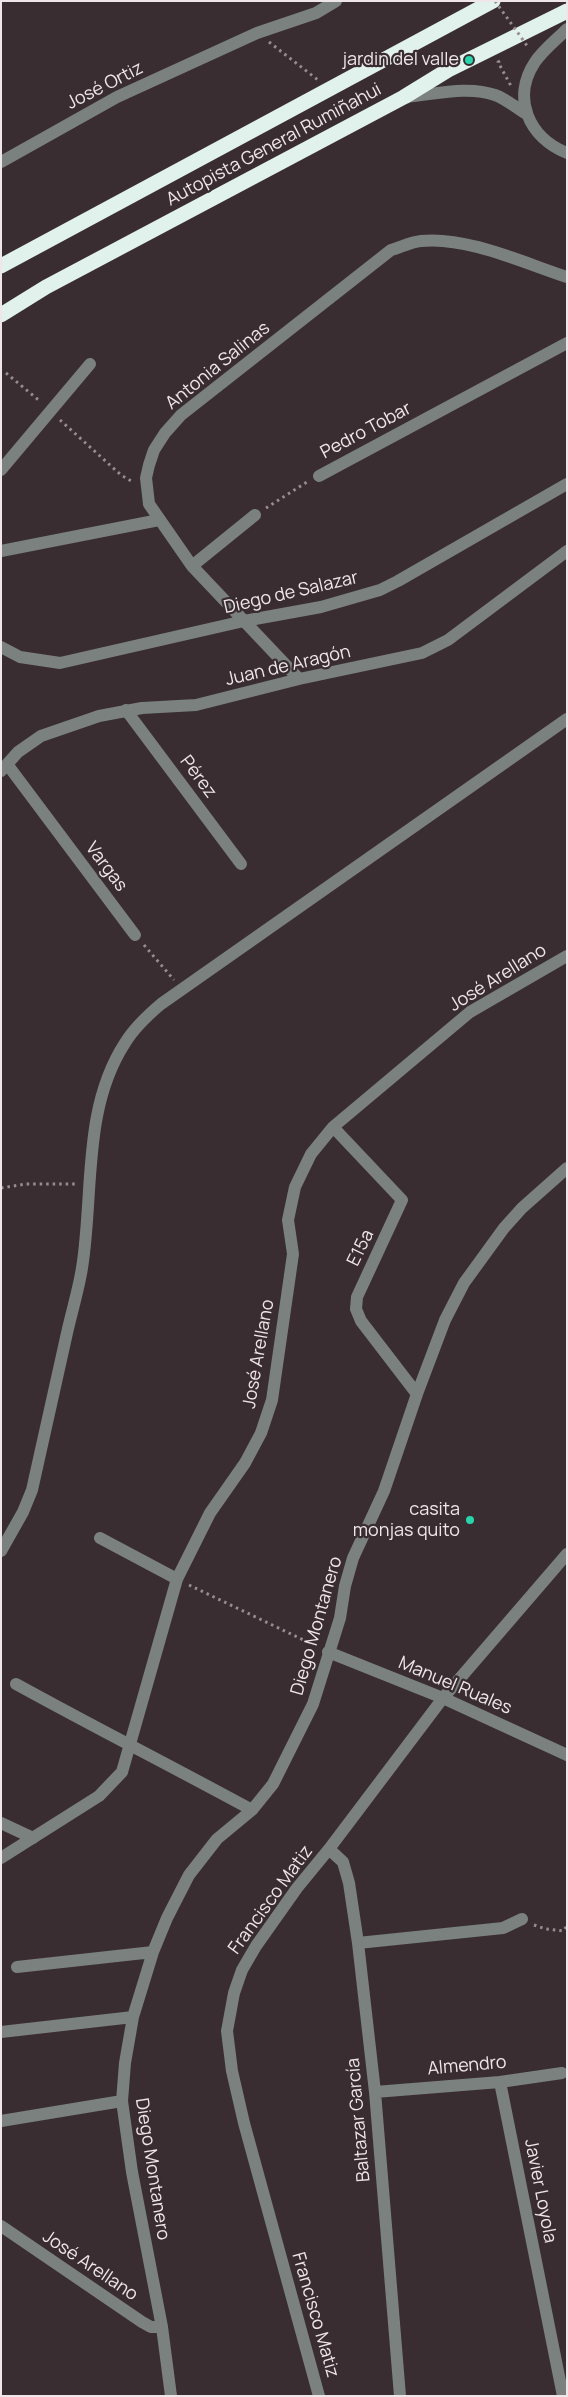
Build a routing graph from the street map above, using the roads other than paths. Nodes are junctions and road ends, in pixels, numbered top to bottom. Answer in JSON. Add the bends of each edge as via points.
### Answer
{"nodes":[{"id":1,"x":336,"y":1,"type":"edge"},
{"id":2,"x":494,"y":1,"type":"edge"},
{"id":3,"x":567,"y":11,"type":"edge"},
{"id":4,"x":567,"y":29,"type":"edge"},
{"id":5,"x":404,"y":97,"type":"junction"},
{"id":6,"x":525,"y":113,"type":"junction"},
{"id":7,"x":567,"y":153,"type":"edge"},
{"id":8,"x":1,"y":162,"type":"edge"},
{"id":9,"x":1,"y":266,"type":"edge"},
{"id":10,"x":567,"y":278,"type":"edge"},
{"id":11,"x":1,"y":315,"type":"edge"},
{"id":12,"x":567,"y":343,"type":"edge"},
{"id":13,"x":90,"y":364,"type":"dead end"},
{"id":14,"x":1,"y":470,"type":"edge"},
{"id":15,"x":319,"y":476,"type":"road end"},
{"id":16,"x":567,"y":484,"type":"edge"},
{"id":17,"x":255,"y":515,"type":"road end"},
{"id":18,"x":159,"y":520,"type":"junction"},
{"id":19,"x":1,"y":551,"type":"edge"},
{"id":20,"x":567,"y":551,"type":"edge"},
{"id":21,"x":192,"y":566,"type":"junction"},
{"id":22,"x":244,"y":621,"type":"junction"},
{"id":23,"x":1,"y":647,"type":"edge"},
{"id":24,"x":299,"y":680,"type":"junction"},
{"id":25,"x":126,"y":710,"type":"junction"},
{"id":26,"x":567,"y":718,"type":"edge"},
{"id":27,"x":4,"y":768,"type":"edge"},
{"id":28,"x":241,"y":864,"type":"dead end"},
{"id":29,"x":135,"y":935,"type":"road end"},
{"id":30,"x":567,"y":956,"type":"edge"},
{"id":31,"x":333,"y":1127,"type":"junction"},
{"id":32,"x":567,"y":1168,"type":"edge"},
{"id":33,"x":417,"y":1394,"type":"junction"},
{"id":34,"x":100,"y":1538,"type":"dead end"},
{"id":35,"x":1,"y":1551,"type":"edge"},
{"id":36,"x":567,"y":1554,"type":"edge"},
{"id":37,"x":177,"y":1579,"type":"junction"},
{"id":38,"x":328,"y":1652,"type":"junction"},
{"id":39,"x":16,"y":1684,"type":"dead end"},
{"id":40,"x":443,"y":1698,"type":"junction"},
{"id":41,"x":130,"y":1747,"type":"junction"},
{"id":42,"x":567,"y":1755,"type":"edge"},
{"id":43,"x":252,"y":1810,"type":"junction"},
{"id":44,"x":1,"y":1823,"type":"edge"},
{"id":45,"x":32,"y":1838,"type":"junction"},
{"id":46,"x":329,"y":1849,"type":"junction"},
{"id":47,"x":1,"y":1858,"type":"edge"},
{"id":48,"x":522,"y":1920,"type":"road end"},
{"id":49,"x":358,"y":1943,"type":"junction"},
{"id":50,"x":154,"y":1952,"type":"junction"},
{"id":51,"x":16,"y":1967,"type":"dead end"},
{"id":52,"x":133,"y":2017,"type":"junction"},
{"id":53,"x":1,"y":2032,"type":"edge"},
{"id":54,"x":562,"y":2073,"type":"dead end"},
{"id":55,"x":500,"y":2082,"type":"junction"},
{"id":56,"x":375,"y":2092,"type":"junction"},
{"id":57,"x":122,"y":2101,"type":"junction"},
{"id":58,"x":1,"y":2121,"type":"edge"},
{"id":59,"x":1,"y":2226,"type":"edge"},
{"id":60,"x":162,"y":2327,"type":"junction"},
{"id":61,"x":171,"y":2396,"type":"edge"},
{"id":62,"x":319,"y":2396,"type":"edge"},
{"id":63,"x":400,"y":2396,"type":"edge"},
{"id":64,"x":563,"y":2396,"type":"edge"}],
"edges":[{"from":1,"to":8,"type":"street","name":"José Ortiz","via":[[302,19],[257,33],[117,97]]},
{"from":2,"to":9,"type":"highway","name":"Autopista General Rumiñahui"},
{"from":3,"to":5,"type":"highway","name":"Autopista General Rumiñahui","via":[[448,70]]},
{"from":4,"to":6,"type":"street","via":[[543,52],[528,74],[524,87]]},
{"from":5,"to":6,"type":"street","via":[[484,92]]},
{"from":5,"to":11,"type":"highway","name":"Autopista General Rumiñahui","via":[[46,287]]},
{"from":6,"to":7,"type":"street","via":[[539,135]]},
{"from":10,"to":18,"type":"street","name":"Antonia Salinas","via":[[478,248],[448,242],[420,241],[391,250],[182,415],[165,433],[154,450],[147,490],[149,504]]},
{"from":12,"to":15,"type":"street","name":"Pedro Tobar"},
{"from":13,"to":14,"type":"street"},
{"from":16,"to":22,"type":"street","name":"Diego de Salazar","via":[[380,590],[321,607]]},
{"from":17,"to":21,"type":"street"},
{"from":18,"to":19,"type":"street"},
{"from":18,"to":21,"type":"street","name":"Antonia Salinas"},
{"from":20,"to":24,"type":"street","name":"Juan de Aragón","via":[[435,647],[410,656]]},
{"from":21,"to":22,"type":"street","name":"Antonia Salinas"},
{"from":22,"to":23,"type":"street","name":"Diego de Salazar","via":[[60,663],[20,657]]},
{"from":22,"to":24,"type":"street","name":"Antonia Salinas"},
{"from":24,"to":25,"type":"street","name":"Juan de Aragón","via":[[196,705]]},
{"from":25,"to":27,"type":"street","name":"Juan de Aragón","via":[[52,731],[18,752]]},
{"from":25,"to":28,"type":"street","name":"Pérez"},
{"from":26,"to":35,"type":"street","via":[[181,989],[143,1020],[125,1043],[99,1104],[92,1141],[82,1268],[32,1490]]},
{"from":27,"to":29,"type":"street","name":"Vargas"},
{"from":30,"to":31,"type":"street","name":"José Arellano","via":[[470,1012]]},
{"from":31,"to":33,"type":"street","name":"E15a","via":[[402,1200],[357,1297],[356,1308],[361,1321]]},
{"from":31,"to":37,"type":"street","name":"José Arellano","via":[[311,1154],[295,1187],[288,1220],[293,1254],[272,1400],[261,1432],[245,1463],[210,1513]]},
{"from":32,"to":33,"type":"street","name":"Diego Montanero","via":[[516,1214],[474,1269],[445,1320]]},
{"from":33,"to":38,"type":"street","name":"Diego Montanero","via":[[387,1483],[353,1558],[340,1618]]},
{"from":34,"to":37,"type":"street"},
{"from":36,"to":40,"type":"street","name":"Francisco Matiz"},
{"from":37,"to":41,"type":"street","name":"José Arellano"},
{"from":38,"to":40,"type":"street","name":"Manuel Ruales"},
{"from":38,"to":43,"type":"street","name":"Diego Montanero","via":[[324,1677],[305,1721],[272,1784]]},
{"from":39,"to":41,"type":"street"},
{"from":40,"to":42,"type":"street","name":"Manuel Ruales"},
{"from":40,"to":46,"type":"street","name":"Francisco Matiz"},
{"from":41,"to":43,"type":"street"},
{"from":41,"to":45,"type":"street","name":"José Arellano","via":[[122,1772],[99,1796]]},
{"from":43,"to":50,"type":"street","name":"Diego Montanero","via":[[217,1839],[189,1875]]},
{"from":44,"to":45,"type":"street"},
{"from":45,"to":47,"type":"street","name":"José Arellano"},
{"from":46,"to":49,"type":"street","name":"Baltazar García","via":[[343,1862]]},
{"from":46,"to":62,"type":"street","name":"Francisco Matiz","via":[[297,1888],[242,1970],[227,2031],[244,2123]]},
{"from":48,"to":49,"type":"street","via":[[503,1928]]},
{"from":49,"to":56,"type":"street","name":"Baltazar García"},
{"from":50,"to":51,"type":"street"},
{"from":50,"to":52,"type":"street","name":"Diego Montanero"},
{"from":52,"to":53,"type":"street"},
{"from":52,"to":57,"type":"street","name":"Diego Montanero","via":[[124,2063]]},
{"from":54,"to":55,"type":"street","name":"Almendro"},
{"from":55,"to":56,"type":"street","name":"Almendro"},
{"from":55,"to":64,"type":"street","name":"Javier Loyola"},
{"from":56,"to":63,"type":"street","name":"Baltazar García"},
{"from":57,"to":58,"type":"street"},
{"from":57,"to":60,"type":"street","name":"Diego Montanero","via":[[132,2172]]},
{"from":59,"to":60,"type":"street","name":"José Arellano","via":[[142,2322],[151,2327]]},
{"from":60,"to":61,"type":"street","name":"Diego Montanero"}]}
